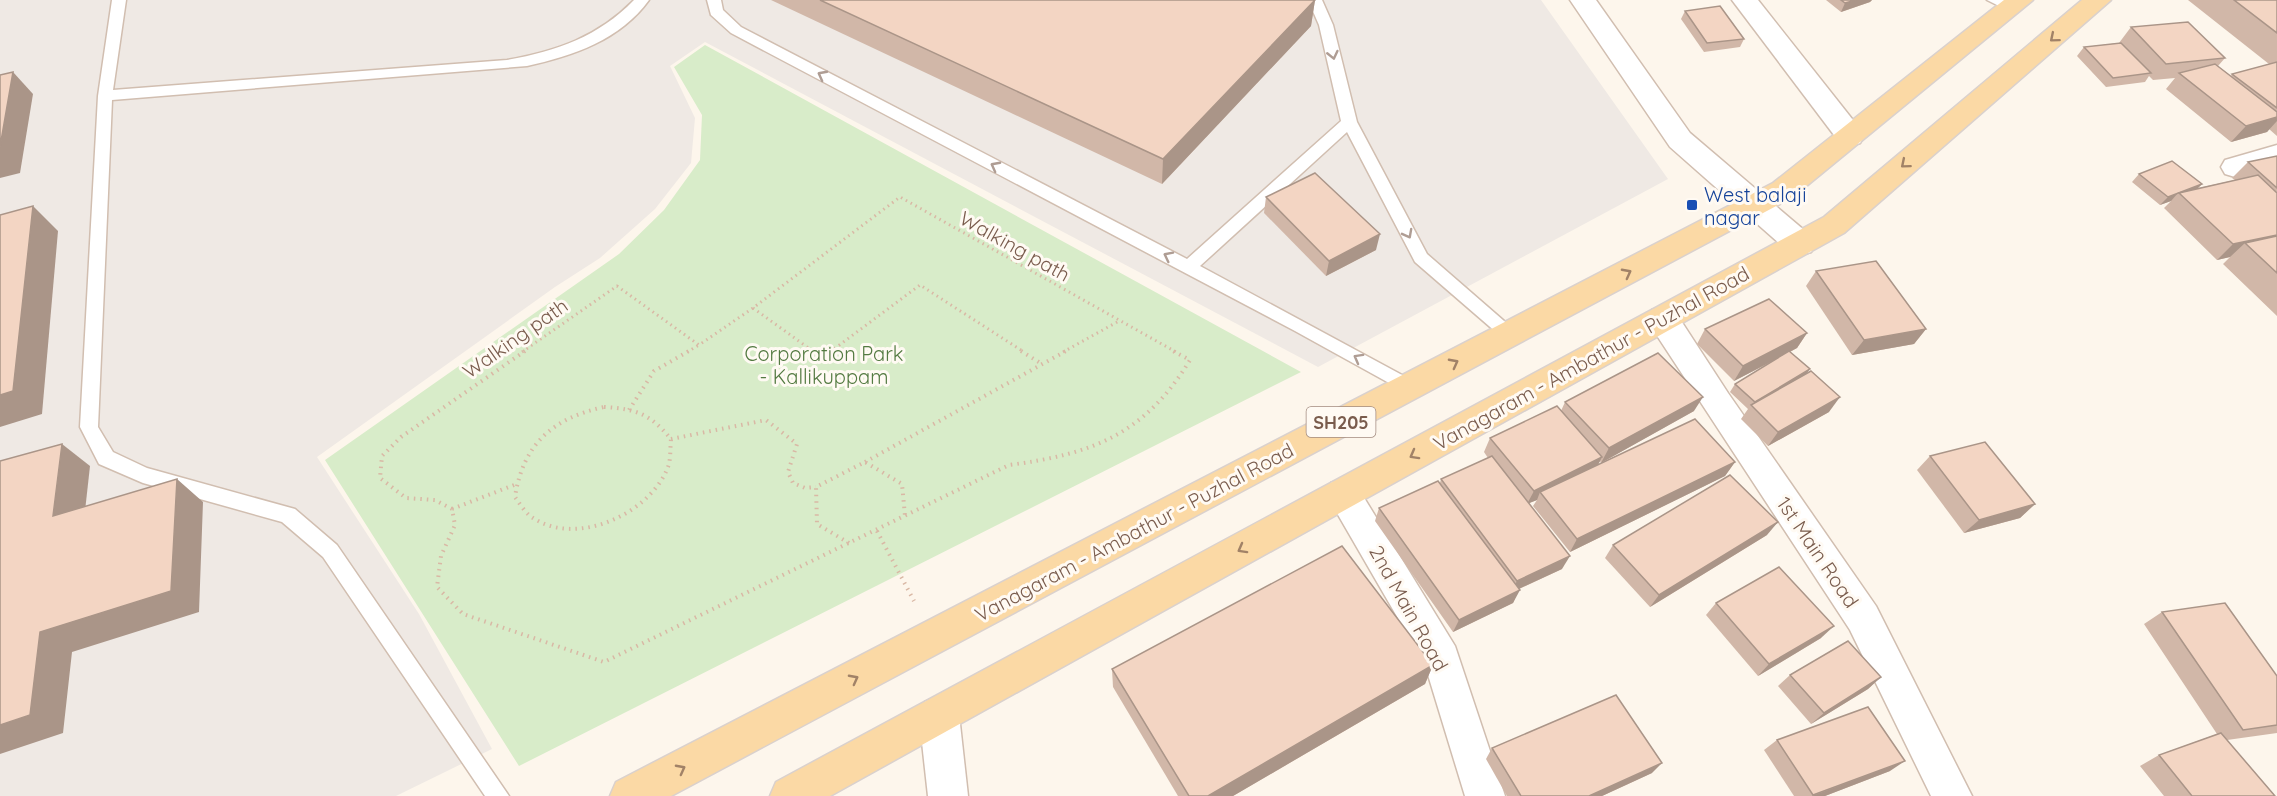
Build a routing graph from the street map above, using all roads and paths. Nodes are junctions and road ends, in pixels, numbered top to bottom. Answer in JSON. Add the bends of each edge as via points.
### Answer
{"nodes":[{"id":1,"x":120,"y":0,"type":"edge"},
{"id":2,"x":642,"y":0,"type":"edge"},
{"id":3,"x":714,"y":0,"type":"edge"},
{"id":4,"x":1315,"y":0,"type":"edge"},
{"id":5,"x":1583,"y":0,"type":"edge"},
{"id":6,"x":1745,"y":0,"type":"edge"},
{"id":7,"x":2098,"y":0,"type":"edge"},
{"id":8,"x":2008,"y":3,"type":"edge"},
{"id":9,"x":105,"y":96,"type":"junction"},
{"id":10,"x":1349,"y":122,"type":"junction"},
{"id":11,"x":1851,"y":136,"type":"junction"},
{"id":12,"x":2277,"y":155,"type":"edge"},
{"id":13,"x":2235,"y":167,"type":"dead end"},
{"id":14,"x":1754,"y":206,"type":"junction"},
{"id":15,"x":1800,"y":244,"type":"junction"},
{"id":16,"x":1188,"y":267,"type":"junction"},
{"id":17,"x":753,"y":308,"type":"junction"},
{"id":18,"x":1663,"y":319,"type":"junction"},
{"id":19,"x":1119,"y":321,"type":"junction"},
{"id":20,"x":1510,"y":334,"type":"junction"},
{"id":21,"x":699,"y":345,"type":"junction"},
{"id":22,"x":1042,"y":364,"type":"junction"},
{"id":23,"x":1409,"y":387,"type":"junction"},
{"id":24,"x":629,"y":410,"type":"junction"},
{"id":25,"x":670,"y":439,"type":"junction"},
{"id":26,"x":864,"y":462,"type":"junction"},
{"id":27,"x":514,"y":485,"type":"junction"},
{"id":28,"x":816,"y":487,"type":"junction"},
{"id":29,"x":1343,"y":494,"type":"junction"},
{"id":30,"x":452,"y":509,"type":"junction"},
{"id":31,"x":905,"y":516,"type":"junction"},
{"id":32,"x":877,"y":531,"type":"junction"},
{"id":33,"x":849,"y":543,"type":"junction"},
{"id":34,"x":933,"y":639,"type":"junction"},
{"id":35,"x":939,"y":715,"type":"junction"},
{"id":36,"x":498,"y":796,"type":"edge"},
{"id":37,"x":630,"y":796,"type":"edge"},
{"id":38,"x":790,"y":796,"type":"edge"},
{"id":39,"x":948,"y":796,"type":"edge"},
{"id":40,"x":1485,"y":796,"type":"edge"},
{"id":41,"x":1952,"y":796,"type":"edge"}],
"edges":[{"from":1,"to":9,"type":"lane"},
{"from":2,"to":9,"type":"lane","via":[[611,28],[552,57],[507,65]]},
{"from":16,"to":3,"type":"lane","one_way":true,"via":[[736,30],[716,12]]},
{"from":4,"to":10,"type":"lane","one_way":true,"via":[[1326,24]]},
{"from":5,"to":14,"type":"street","via":[[1680,140]]},
{"from":6,"to":11,"type":"street"},
{"from":7,"to":15,"type":"main road","name":"Vanagaram - Ambathur - Puzhal Road","one_way":true,"via":[[1834,225]]},
{"from":8,"to":11,"type":"main road","name":"Vanagaram - Ambathur - Puzhal Road","number":"SH205"},
{"from":9,"to":36,"type":"lane","via":[[89,428],[106,458],[143,475],[288,515],[330,551]]},
{"from":10,"to":16,"type":"lane"},
{"from":10,"to":20,"type":"lane","one_way":true,"via":[[1421,258]]},
{"from":11,"to":14,"type":"main road","name":"Vanagaram - Ambathur - Puzhal Road","number":"SH205","via":[[1783,190]]},
{"from":12,"to":13,"type":"street"},
{"from":14,"to":15,"type":"street"},
{"from":20,"to":14,"type":"main road","name":"Vanagaram - Ambathur - Puzhal Road","number":"SH205","one_way":true},
{"from":15,"to":18,"type":"main road","name":"Vanagaram - Ambathur - Puzhal Road"},
{"from":23,"to":16,"type":"lane","one_way":true},
{"from":17,"to":19,"type":"path","name":"Walking path","via":[[900,197]]},
{"from":17,"to":21,"type":"path","name":"Walking path"},
{"from":17,"to":22,"type":"path","via":[[822,358],[920,285]]},
{"from":18,"to":29,"type":"main road","name":"Vanagaram - Ambathur - Puzhal Road","one_way":true},
{"from":18,"to":41,"type":"street","name":"1st Main Road","via":[[1863,618]]},
{"from":19,"to":22,"type":"path"},
{"from":19,"to":31,"type":"path","name":"Walking path","via":[[1190,360],[1170,392],[1137,422],[1098,444],[1043,462],[1009,465]]},
{"from":23,"to":20,"type":"main road","name":"Vanagaram - Ambathur - Puzhal Road","number":"SH205","one_way":true},
{"from":21,"to":24,"type":"path","via":[[654,371]]},
{"from":21,"to":30,"type":"path","name":"Walking path","via":[[617,286],[401,437],[382,456],[380,478],[406,498],[435,500]]},
{"from":22,"to":26,"type":"path"},
{"from":23,"to":34,"type":"main road","name":"Vanagaram - Ambathur - Puzhal Road","number":"SH205"},
{"from":24,"to":25,"type":"path","via":[[649,416]]},
{"from":24,"to":27,"type":"path","via":[[616,406],[598,409],[554,425],[527,454]]},
{"from":25,"to":27,"type":"path","via":[[672,451],[667,472],[658,487],[640,505],[596,527],[570,529],[543,524],[518,504]]},
{"from":25,"to":28,"type":"path","via":[[766,420],[797,444],[788,472],[793,483]]},
{"from":26,"to":28,"type":"path"},
{"from":26,"to":31,"type":"path","via":[[902,484]]},
{"from":27,"to":30,"type":"path"},
{"from":28,"to":33,"type":"path","via":[[817,524]]},
{"from":29,"to":35,"type":"main road","name":"Vanagaram - Ambathur - Puzhal Road","one_way":true},
{"from":29,"to":40,"type":"street","name":"2nd Main Road","via":[[1442,659]]},
{"from":30,"to":33,"type":"path","name":"Walking path","via":[[455,525],[441,556],[437,587],[463,614],[604,662]]},
{"from":31,"to":32,"type":"path","name":"Walking path"},
{"from":32,"to":33,"type":"path","name":"Walking path"},
{"from":32,"to":34,"type":"path"},
{"from":37,"to":34,"type":"main road","name":"Vanagaram - Ambathur - Puzhal Road","number":"SH205","one_way":true},
{"from":35,"to":38,"type":"main road","name":"Vanagaram - Ambathur - Puzhal Road"},
{"from":35,"to":39,"type":"street"}]}
